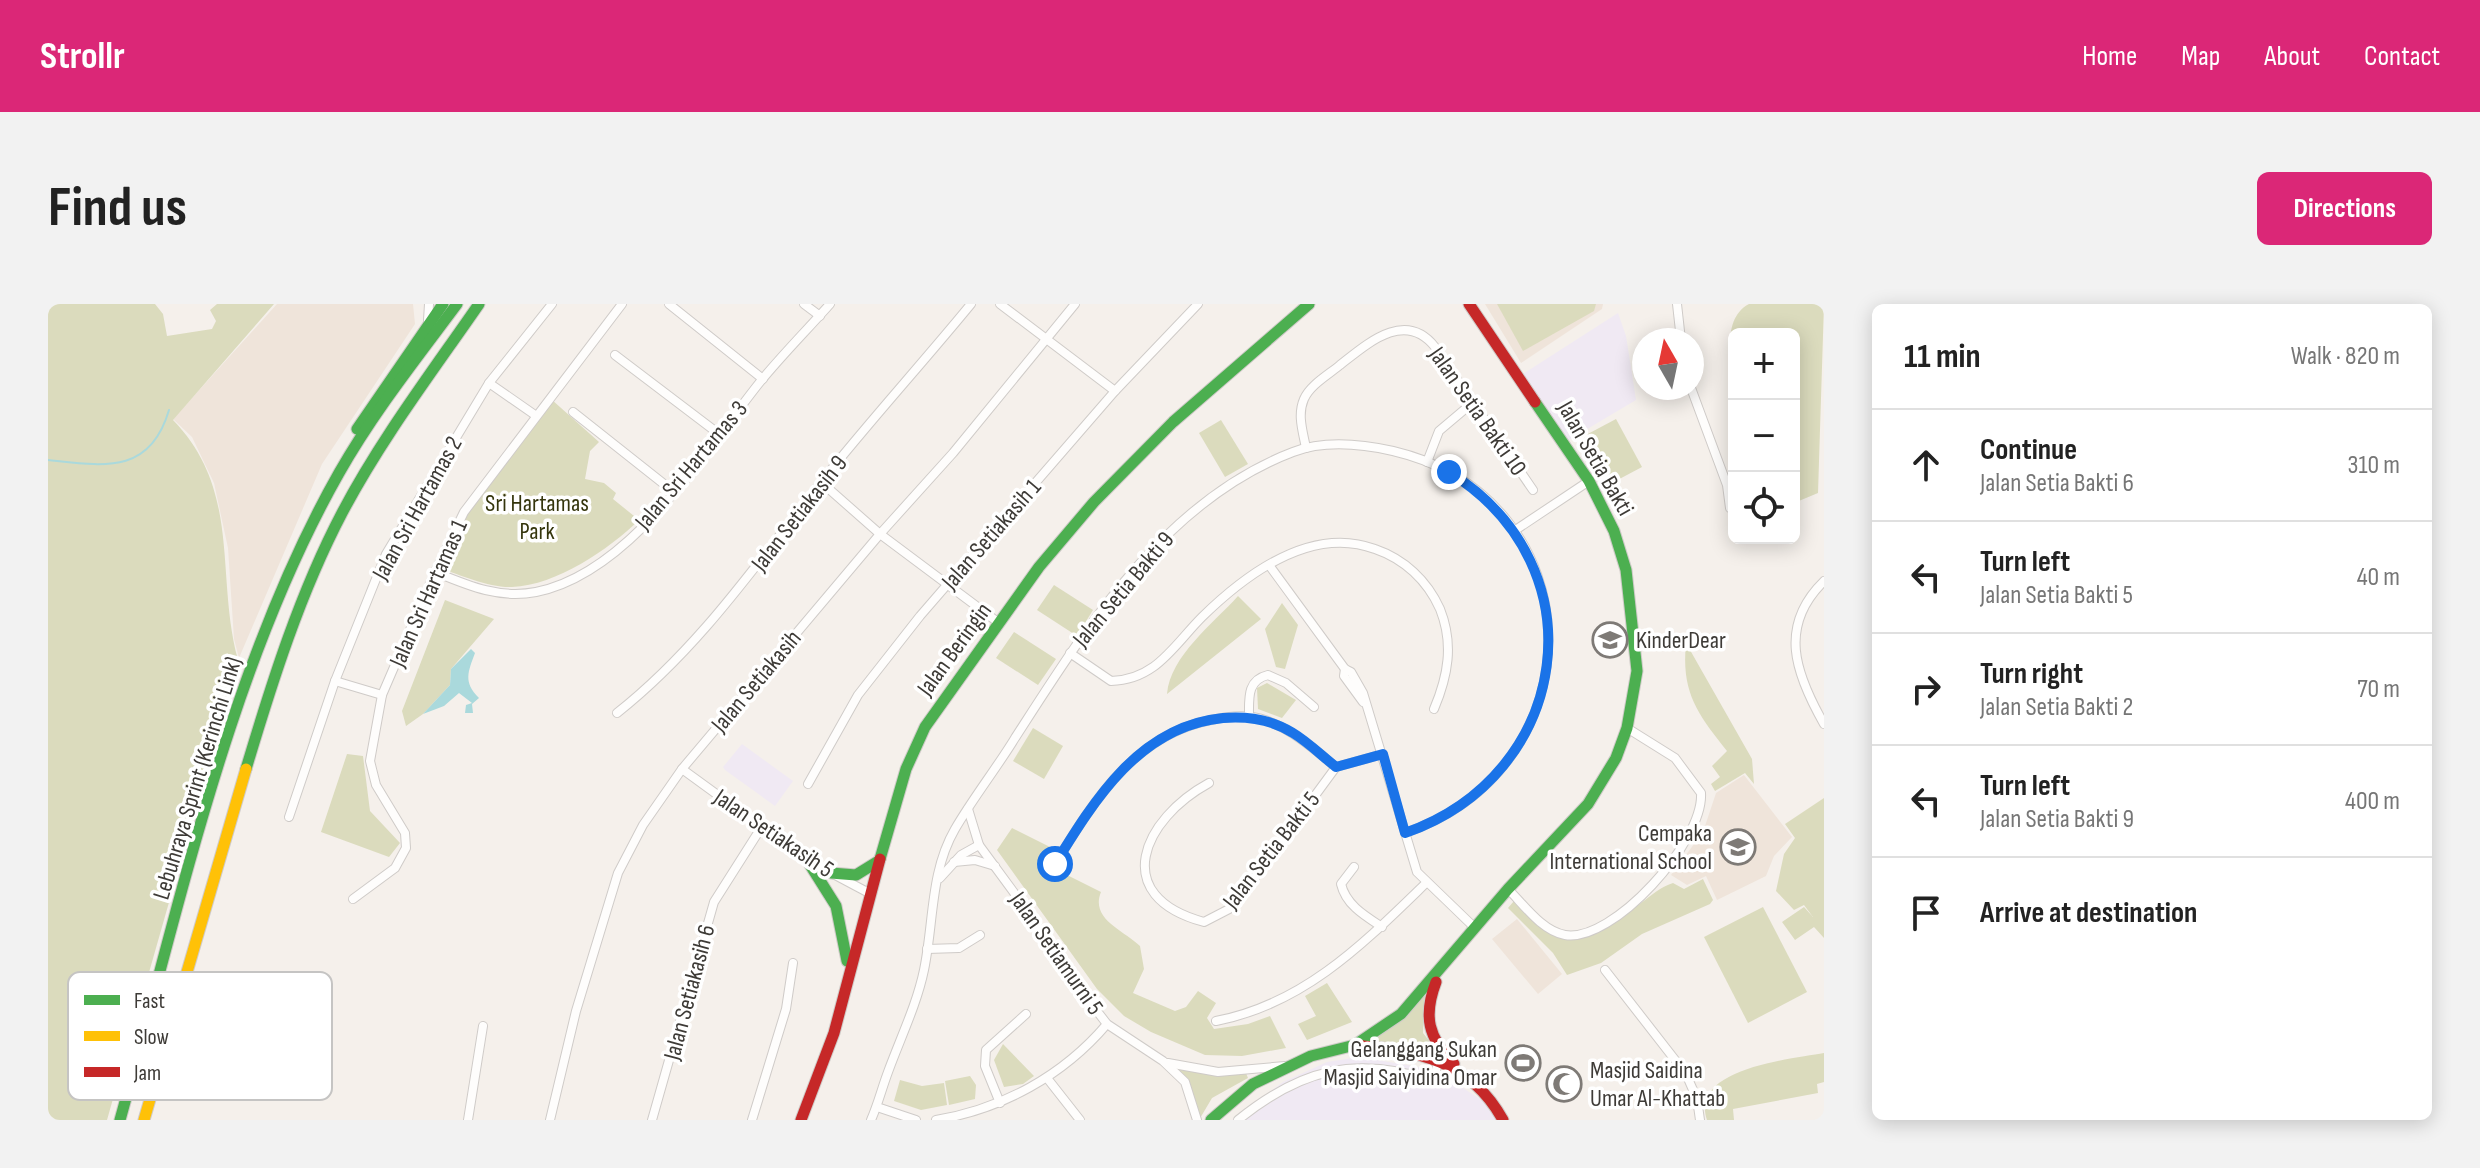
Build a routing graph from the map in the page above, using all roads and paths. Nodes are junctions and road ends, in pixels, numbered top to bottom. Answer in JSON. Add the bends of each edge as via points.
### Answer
{"nodes":[{"id":1,"x":429,"y":304,"type":"edge"},
{"id":2,"x":443,"y":304,"type":"edge"},
{"id":3,"x":457,"y":304,"type":"edge"},
{"id":4,"x":479,"y":304,"type":"edge"},
{"id":5,"x":552,"y":304,"type":"edge"},
{"id":6,"x":622,"y":304,"type":"edge"},
{"id":7,"x":669,"y":304,"type":"edge"},
{"id":8,"x":804,"y":304,"type":"edge"},
{"id":9,"x":830,"y":304,"type":"edge"},
{"id":10,"x":971,"y":304,"type":"edge"},
{"id":11,"x":1000,"y":304,"type":"edge"},
{"id":12,"x":1075,"y":304,"type":"edge"},
{"id":13,"x":1198,"y":304,"type":"edge"},
{"id":14,"x":1309,"y":304,"type":"edge"},
{"id":15,"x":1469,"y":304,"type":"edge"},
{"id":16,"x":1677,"y":304,"type":"edge"},
{"id":17,"x":820,"y":316,"type":"junction"},
{"id":18,"x":1680,"y":328,"type":"edge"},
{"id":19,"x":423,"y":332,"type":"junction"},
{"id":20,"x":1043,"y":340,"type":"junction"},
{"id":21,"x":615,"y":355,"type":"dead end"},
{"id":22,"x":763,"y":379,"type":"junction"},
{"id":23,"x":489,"y":383,"type":"junction"},
{"id":24,"x":1115,"y":391,"type":"junction"},
{"id":25,"x":1695,"y":400,"type":"edge"},
{"id":26,"x":1471,"y":404,"type":"junction"},
{"id":27,"x":573,"y":412,"type":"dead end"},
{"id":28,"x":535,"y":415,"type":"junction"},
{"id":29,"x":719,"y":434,"type":"junction"},
{"id":30,"x":1306,"y":448,"type":"junction"},
{"id":31,"x":1427,"y":462,"type":"junction"},
{"id":32,"x":1589,"y":481,"type":"junction"},
{"id":33,"x":821,"y":482,"type":"junction"},
{"id":34,"x":1533,"y":490,"type":"dead end"},
{"id":35,"x":674,"y":492,"type":"junction"},
{"id":36,"x":1728,"y":493,"type":"edge"},
{"id":37,"x":326,"y":498,"type":"junction"},
{"id":38,"x":1514,"y":531,"type":"junction"},
{"id":39,"x":880,"y":534,"type":"junction"},
{"id":40,"x":1269,"y":565,"type":"junction"},
{"id":41,"x":435,"y":572,"type":"junction"},
{"id":42,"x":1824,"y":581,"type":"edge"},
{"id":43,"x":949,"y":584,"type":"junction"},
{"id":44,"x":999,"y":623,"type":"junction"},
{"id":45,"x":1070,"y":653,"type":"junction"},
{"id":46,"x":335,"y":681,"type":"junction"},
{"id":47,"x":382,"y":695,"type":"junction"},
{"id":48,"x":1314,"y":707,"type":"dead end"},
{"id":49,"x":1434,"y":709,"type":"dead end"},
{"id":50,"x":617,"y":713,"type":"dead end"},
{"id":51,"x":1249,"y":716,"type":"junction"},
{"id":52,"x":1824,"y":724,"type":"edge"},
{"id":53,"x":1627,"y":728,"type":"junction"},
{"id":54,"x":1383,"y":754,"type":"junction"},
{"id":55,"x":1336,"y":767,"type":"junction"},
{"id":56,"x":682,"y":769,"type":"junction"},
{"id":57,"x":1209,"y":783,"type":"dead end"},
{"id":58,"x":808,"y":784,"type":"dead end"},
{"id":59,"x":968,"y":809,"type":"junction"},
{"id":60,"x":289,"y":817,"type":"dead end"},
{"id":61,"x":761,"y":828,"type":"junction"},
{"id":62,"x":1405,"y":833,"type":"junction"},
{"id":63,"x":979,"y":845,"type":"junction"},
{"id":64,"x":880,"y":859,"type":"junction"},
{"id":65,"x":807,"y":860,"type":"junction"},
{"id":66,"x":953,"y":862,"type":"junction"},
{"id":67,"x":1055,"y":864,"type":"dead end"},
{"id":68,"x":996,"y":867,"type":"junction"},
{"id":69,"x":1354,"y":867,"type":"dead end"},
{"id":70,"x":831,"y":873,"type":"junction"},
{"id":71,"x":1425,"y":884,"type":"junction"},
{"id":72,"x":936,"y":886,"type":"junction"},
{"id":73,"x":1508,"y":889,"type":"junction"},
{"id":74,"x":869,"y":893,"type":"junction"},
{"id":75,"x":353,"y":899,"type":"dead end"},
{"id":76,"x":1382,"y":927,"type":"junction"},
{"id":77,"x":1475,"y":928,"type":"junction"},
{"id":78,"x":980,"y":935,"type":"dead end"},
{"id":79,"x":927,"y":949,"type":"junction"},
{"id":80,"x":793,"y":963,"type":"dead end"},
{"id":81,"x":848,"y":969,"type":"junction"},
{"id":82,"x":1440,"y":970,"type":"junction"},
{"id":83,"x":1605,"y":970,"type":"dead end"},
{"id":84,"x":162,"y":972,"type":"edge"},
{"id":85,"x":187,"y":972,"type":"edge"},
{"id":86,"x":1026,"y":1014,"type":"dead end"},
{"id":87,"x":1216,"y":1021,"type":"dead end"},
{"id":88,"x":1107,"y":1024,"type":"junction"},
{"id":89,"x":483,"y":1026,"type":"dead end"},
{"id":90,"x":1355,"y":1045,"type":"junction"},
{"id":91,"x":1163,"y":1061,"type":"junction"},
{"id":92,"x":1438,"y":1061,"type":"junction"},
{"id":93,"x":1288,"y":1065,"type":"junction"},
{"id":94,"x":1460,"y":1069,"type":"junction"},
{"id":95,"x":1047,"y":1078,"type":"junction"},
{"id":96,"x":126,"y":1100,"type":"edge"},
{"id":97,"x":150,"y":1100,"type":"edge"},
{"id":98,"x":1000,"y":1103,"type":"junction"},
{"id":99,"x":877,"y":1107,"type":"junction"},
{"id":100,"x":120,"y":1120,"type":"edge"},
{"id":101,"x":144,"y":1120,"type":"edge"},
{"id":102,"x":468,"y":1120,"type":"edge"},
{"id":103,"x":550,"y":1120,"type":"edge"},
{"id":104,"x":652,"y":1120,"type":"edge"},
{"id":105,"x":752,"y":1120,"type":"edge"},
{"id":106,"x":801,"y":1120,"type":"edge"},
{"id":107,"x":871,"y":1120,"type":"edge"},
{"id":108,"x":916,"y":1120,"type":"edge"},
{"id":109,"x":936,"y":1120,"type":"edge"},
{"id":110,"x":1080,"y":1120,"type":"edge"},
{"id":111,"x":1197,"y":1120,"type":"edge"},
{"id":112,"x":1211,"y":1120,"type":"edge"},
{"id":113,"x":1238,"y":1120,"type":"edge"},
{"id":114,"x":1503,"y":1120,"type":"edge"},
{"id":115,"x":1700,"y":1120,"type":"edge"}],
"edges":[{"from":1,"to":19,"type":"street"},
{"from":2,"to":19,"type":"main road"},
{"from":3,"to":37,"type":"main road","name":"Lebuhraya Sprint (Kerinchi Link)","via":[[362,437]]},
{"from":4,"to":85,"type":"main road","name":"Lebuhraya Sprint (Kerinchi Link)","via":[[370,463],[296,616]]},
{"from":5,"to":23,"type":"street","name":"Jalan Sri Hartamas 2"},
{"from":6,"to":28,"type":"street","name":"Jalan Sri Hartamas 1"},
{"from":7,"to":22,"type":"street"},
{"from":8,"to":17,"type":"street"},
{"from":9,"to":17,"type":"street","name":"Jalan Sri Hartamas 3"},
{"from":10,"to":33,"type":"street","name":"Jalan Setiakasih 9"},
{"from":11,"to":20,"type":"street"},
{"from":12,"to":20,"type":"street","name":"Jalan Setiakasih"},
{"from":13,"to":24,"type":"street","name":"Jalan Setiakasih 1"},
{"from":14,"to":44,"type":"main road","name":"Jalan Beringin","via":[[1173,422],[1094,502]]},
{"from":15,"to":32,"type":"main road","name":"Jalan Setia Bakti"},
{"from":16,"to":18,"type":"street"},
{"from":17,"to":22,"type":"street","name":"Jalan Sri Hartamas 3"},
{"from":19,"to":37,"type":"main road","via":[[333,470]]},
{"from":20,"to":24,"type":"street"},
{"from":20,"to":39,"type":"street","name":"Jalan Setiakasih"},
{"from":21,"to":29,"type":"street"},
{"from":22,"to":29,"type":"street","name":"Jalan Sri Hartamas 3"},
{"from":23,"to":28,"type":"street"},
{"from":23,"to":46,"type":"street","name":"Jalan Sri Hartamas 2","via":[[386,554]]},
{"from":24,"to":43,"type":"street","name":"Jalan Setiakasih 1"},
{"from":25,"to":36,"type":"street"},
{"from":26,"to":30,"type":"street","name":"Jalan Setia Bakti 10","via":[[1430,341],[1411,331],[1391,331],[1368,342],[1308,391],[1301,409]]},
{"from":26,"to":31,"type":"street","via":[[1439,431]]},
{"from":26,"to":34,"type":"street","name":"Jalan Setia Bakti 10"},
{"from":27,"to":35,"type":"street"},
{"from":28,"to":41,"type":"street","name":"Jalan Sri Hartamas 1","via":[[464,512]]},
{"from":29,"to":35,"type":"street","name":"Jalan Sri Hartamas 3"},
{"from":30,"to":31,"type":"street","name":"Jalan Setia Bakti 9","via":[[1362,446]]},
{"from":30,"to":45,"type":"street","name":"Jalan Setia Bakti 9","via":[[1264,466],[1189,514],[1149,552]]},
{"from":31,"to":38,"type":"street","name":"Jalan Setia Bakti 9","via":[[1470,486]]},
{"from":32,"to":38,"type":"street"},
{"from":32,"to":53,"type":"main road","name":"Jalan Setia Bakti","via":[[1626,570],[1637,671]]},
{"from":33,"to":39,"type":"street"},
{"from":33,"to":50,"type":"street","name":"Jalan Setiakasih 9","via":[[717,616],[657,682]]},
{"from":35,"to":41,"type":"street","name":"Jalan Sri Hartamas 3","via":[[624,544],[551,587],[505,595]]},
{"from":37,"to":84,"type":"main road","name":"Lebuhraya Sprint (Kerinchi Link)","via":[[271,619],[232,724]]},
{"from":38,"to":62,"type":"street","name":"Jalan Setia Bakti 9","via":[[1537,577],[1548,628],[1547,669],[1537,709],[1519,747],[1486,787],[1444,817]]},
{"from":39,"to":43,"type":"street"},
{"from":39,"to":56,"type":"street","name":"Jalan Setiakasih"},
{"from":40,"to":45,"type":"street","via":[[1221,599],[1146,674],[1111,681]]},
{"from":40,"to":49,"type":"street","via":[[1297,549],[1347,542],[1385,553],[1410,569],[1433,596],[1446,626],[1449,657]]},
{"from":40,"to":54,"type":"street","via":[[1351,672]]},
{"from":41,"to":47,"type":"street","name":"Jalan Sri Hartamas 1"},
{"from":42,"to":52,"type":"street","via":[[1804,602],[1793,639]]},
{"from":43,"to":44,"type":"street"},
{"from":43,"to":58,"type":"street","name":"Jalan Setiakasih 1","via":[[858,695]]},
{"from":44,"to":64,"type":"main road","name":"Jalan Beringin","via":[[925,727],[906,769]]},
{"from":45,"to":59,"type":"street","name":"Jalan Setia Bakti 9"},
{"from":46,"to":47,"type":"street"},
{"from":46,"to":60,"type":"street","name":"Jalan Sri Hartamas 2"},
{"from":47,"to":75,"type":"street","name":"Jalan Sri Hartamas 1","via":[[371,773],[407,841],[395,868]]},
{"from":48,"to":51,"type":"street","via":[[1268,675],[1251,687]]},
{"from":51,"to":55,"type":"street","via":[[1293,733]]},
{"from":51,"to":67,"type":"street","via":[[1204,721],[1163,734],[1086,813]]},
{"from":53,"to":73,"type":"main road","name":"Jalan Setia Bakti","via":[[1588,804]]},
{"from":53,"to":73,"type":"street","via":[[1675,758],[1701,793],[1699,817],[1678,857],[1619,914],[1582,935],[1547,928]]},
{"from":54,"to":55,"type":"street","name":"Jalan Setia Bakti 5"},
{"from":54,"to":62,"type":"street"},
{"from":55,"to":57,"type":"street","name":"Jalan Setia Bakti 5","via":[[1233,907],[1204,922],[1164,902],[1153,887],[1144,856],[1162,818]]},
{"from":56,"to":61,"type":"street","name":"Jalan Setiakasih 5"},
{"from":56,"to":103,"type":"street","name":"Jalan Setiakasih","via":[[618,873]]},
{"from":59,"to":63,"type":"street","name":"Jalan Setiamurni 5"},
{"from":59,"to":72,"type":"street","name":"Jalan Setia Bakti 9","via":[[945,849]]},
{"from":61,"to":65,"type":"street","name":"Jalan Setiakasih 5"},
{"from":61,"to":104,"type":"street","name":"Jalan Setiakasih 6","via":[[714,902]]},
{"from":62,"to":71,"type":"street"},
{"from":63,"to":66,"type":"street"},
{"from":63,"to":68,"type":"street","name":"Jalan Setiamurni 5"},
{"from":64,"to":70,"type":"main road","via":[[855,877]]},
{"from":64,"to":74,"type":"main road","name":"Jalan Beringin"},
{"from":65,"to":70,"type":"street","name":"Jalan Setiakasih 5"},
{"from":65,"to":81,"type":"main road","via":[[828,883],[843,918]]},
{"from":66,"to":68,"type":"street","name":"Jalan Setiamurni 5","via":[[975,860]]},
{"from":66,"to":72,"type":"street"},
{"from":68,"to":88,"type":"street","name":"Jalan Setiamurni 5"},
{"from":69,"to":76,"type":"street","via":[[1341,884],[1343,892],[1361,914]]},
{"from":70,"to":74,"type":"street","name":"Jalan Setiakasih 5"},
{"from":71,"to":76,"type":"street"},
{"from":71,"to":77,"type":"street"},
{"from":72,"to":79,"type":"street","name":"Jalan Setia Bakti 9"},
{"from":73,"to":77,"type":"main road","name":"Jalan Setia Bakti"},
{"from":74,"to":81,"type":"main road","name":"Jalan Beringin"},
{"from":76,"to":87,"type":"street","via":[[1287,997],[1252,1014]]},
{"from":77,"to":82,"type":"main road","name":"Jalan Setia Bakti"},
{"from":78,"to":79,"type":"street","via":[[959,948]]},
{"from":79,"to":99,"type":"street","name":"Jalan Setia Bakti 9","via":[[923,976]]},
{"from":80,"to":105,"type":"street","via":[[786,1009]]},
{"from":81,"to":106,"type":"main road","name":"Jalan Beringin","via":[[834,1033]]},
{"from":82,"to":90,"type":"main road","name":"Jalan Setia Bakti","via":[[1401,1014]]},
{"from":82,"to":94,"type":"main road","name":"Jalan Setia Bakti","via":[[1425,1024],[1435,1045]]},
{"from":83,"to":115,"type":"street","via":[[1686,1074]]},
{"from":86,"to":98,"type":"street","via":[[986,1050],[985,1066]]},
{"from":88,"to":91,"type":"street","name":"Jalan Setiamurni 5"},
{"from":88,"to":95,"type":"street"},
{"from":89,"to":102,"type":"street"},
{"from":90,"to":92,"type":"main road","name":"Jalan Setia Bakti"},
{"from":90,"to":93,"type":"main road"},
{"from":91,"to":93,"type":"street","name":"Jalan Setiamurni 5","via":[[1218,1072]]},
{"from":91,"to":111,"type":"street","name":"Jalan Setiamurni 5","via":[[1185,1082]]},
{"from":92,"to":94,"type":"main road","name":"Jalan Setia Bakti"},
{"from":92,"to":113,"type":"street","via":[[1434,1081],[1375,1068],[1313,1074]]},
{"from":93,"to":112,"type":"main road","via":[[1249,1086]]},
{"from":94,"to":114,"type":"main road","name":"Jalan Setia Bakti","via":[[1486,1091]]},
{"from":95,"to":98,"type":"street"},
{"from":95,"to":110,"type":"street"},
{"from":96,"to":100,"type":"main road","name":"Lebuhraya Sprint (Kerinchi Link)"},
{"from":97,"to":101,"type":"main road","name":"Lebuhraya Sprint (Kerinchi Link)"},
{"from":98,"to":109,"type":"street"},
{"from":99,"to":107,"type":"street","name":"Jalan Setia Bakti 9"},
{"from":99,"to":108,"type":"street"}]}
